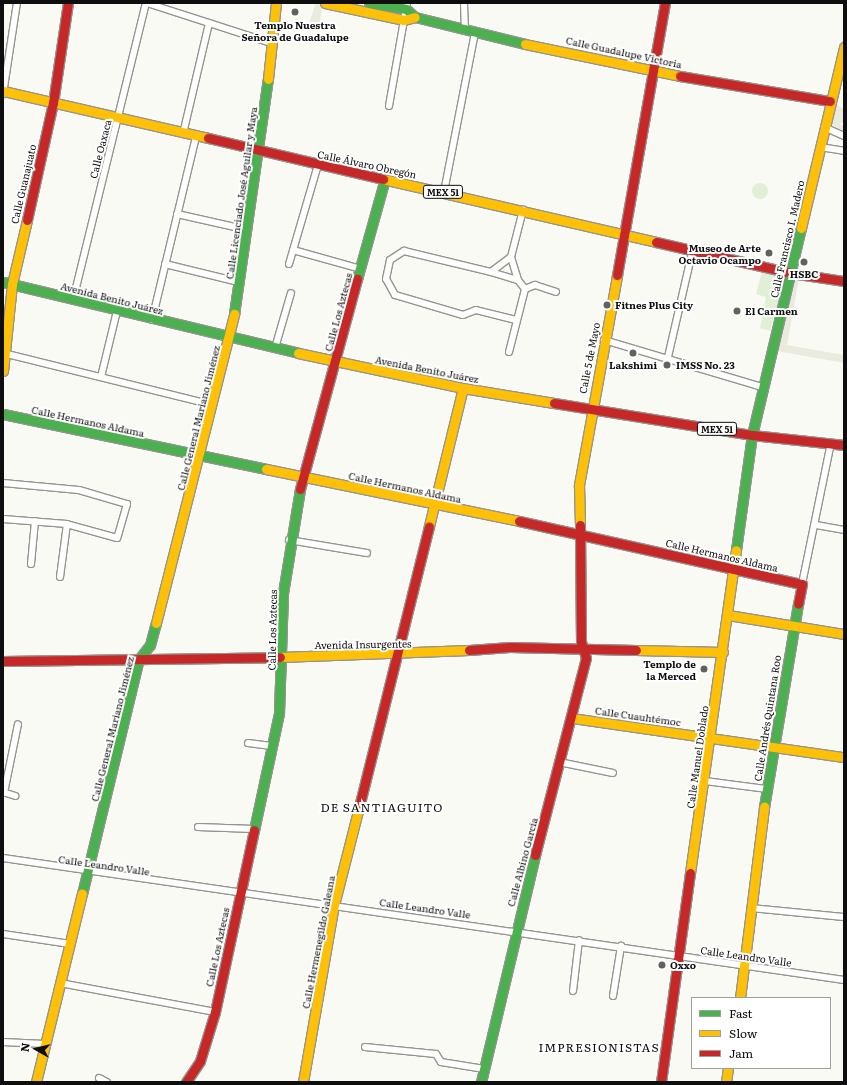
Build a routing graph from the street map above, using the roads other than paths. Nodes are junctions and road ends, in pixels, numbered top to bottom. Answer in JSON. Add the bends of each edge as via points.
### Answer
{"nodes":[{"id":1,"x":17,"y":3,"type":"edge"},
{"id":2,"x":68,"y":3,"type":"edge"},
{"id":3,"x":147,"y":3,"type":"edge"},
{"id":4,"x":276,"y":3,"type":"edge"},
{"id":5,"x":325,"y":3,"type":"edge"},
{"id":6,"x":369,"y":3,"type":"edge"},
{"id":7,"x":464,"y":3,"type":"edge"},
{"id":8,"x":665,"y":3,"type":"edge"},
{"id":9,"x":406,"y":6,"type":"edge"},
{"id":10,"x":415,"y":17,"type":"junction"},
{"id":11,"x":404,"y":20,"type":"junction"},
{"id":12,"x":209,"y":23,"type":"junction"},
{"id":13,"x":465,"y":31,"type":"junction"},
{"id":14,"x":475,"y":33,"type":"junction"},
{"id":15,"x":271,"y":43,"type":"junction"},
{"id":16,"x":844,"y":47,"type":"edge"},
{"id":17,"x":652,"y":71,"type":"junction"},
{"id":18,"x":3,"y":92,"type":"edge"},
{"id":19,"x":830,"y":101,"type":"junction"},
{"id":20,"x":53,"y":103,"type":"junction"},
{"id":21,"x":389,"y":106,"type":"dead end"},
{"id":22,"x":118,"y":118,"type":"junction"},
{"id":23,"x":824,"y":127,"type":"junction"},
{"id":24,"x":183,"y":134,"type":"junction"},
{"id":25,"x":844,"y":136,"type":"edge"},
{"id":26,"x":196,"y":137,"type":"junction"},
{"id":27,"x":820,"y":147,"type":"junction"},
{"id":28,"x":844,"y":151,"type":"edge"},
{"id":29,"x":260,"y":152,"type":"junction"},
{"id":30,"x":318,"y":165,"type":"junction"},
{"id":31,"x":385,"y":179,"type":"junction"},
{"id":32,"x":444,"y":192,"type":"junction"},
{"id":33,"x":523,"y":210,"type":"junction"},
{"id":34,"x":177,"y":214,"type":"junction"},
{"id":35,"x":248,"y":230,"type":"junction"},
{"id":36,"x":626,"y":232,"type":"junction"},
{"id":37,"x":693,"y":249,"type":"junction"},
{"id":38,"x":293,"y":250,"type":"junction"},
{"id":39,"x":512,"y":257,"type":"junction"},
{"id":40,"x":165,"y":264,"type":"junction"},
{"id":41,"x":289,"y":264,"type":"dead end"},
{"id":42,"x":361,"y":269,"type":"junction"},
{"id":43,"x":491,"y":272,"type":"junction"},
{"id":44,"x":791,"y":273,"type":"junction"},
{"id":45,"x":518,"y":280,"type":"junction"},
{"id":46,"x":844,"y":281,"type":"edge"},
{"id":47,"x":239,"y":282,"type":"junction"},
{"id":48,"x":8,"y":283,"type":"edge"},
{"id":49,"x":525,"y":289,"type":"junction"},
{"id":50,"x":556,"y":292,"type":"dead end"},
{"id":51,"x":291,"y":293,"type":"dead end"},
{"id":52,"x":73,"y":300,"type":"junction"},
{"id":53,"x":117,"y":311,"type":"junction"},
{"id":54,"x":152,"y":320,"type":"junction"},
{"id":55,"x":516,"y":320,"type":"junction"},
{"id":56,"x":230,"y":338,"type":"junction"},
{"id":57,"x":604,"y":340,"type":"junction"},
{"id":58,"x":275,"y":348,"type":"junction"},
{"id":59,"x":509,"y":352,"type":"dead end"},
{"id":60,"x":4,"y":354,"type":"edge"},
{"id":61,"x":668,"y":357,"type":"junction"},
{"id":62,"x":335,"y":362,"type":"junction"},
{"id":63,"x":3,"y":371,"type":"edge"},
{"id":64,"x":102,"y":377,"type":"junction"},
{"id":65,"x":762,"y":387,"type":"junction"},
{"id":66,"x":463,"y":388,"type":"junction"},
{"id":67,"x":213,"y":405,"type":"junction"},
{"id":68,"x":590,"y":409,"type":"junction"},
{"id":69,"x":3,"y":414,"type":"edge"},
{"id":70,"x":752,"y":435,"type":"junction"},
{"id":71,"x":832,"y":443,"type":"junction"},
{"id":72,"x":844,"y":445,"type":"edge"},
{"id":73,"x":200,"y":457,"type":"junction"},
{"id":74,"x":302,"y":477,"type":"junction"},
{"id":75,"x":3,"y":483,"type":"edge"},
{"id":76,"x":432,"y":504,"type":"junction"},
{"id":77,"x":3,"y":519,"type":"edge"},
{"id":78,"x":35,"y":521,"type":"junction"},
{"id":79,"x":67,"y":524,"type":"junction"},
{"id":80,"x":816,"y":525,"type":"junction"},
{"id":81,"x":844,"y":530,"type":"edge"},
{"id":82,"x":580,"y":534,"type":"junction"},
{"id":83,"x":289,"y":540,"type":"junction"},
{"id":84,"x":367,"y":553,"type":"dead end"},
{"id":85,"x":31,"y":564,"type":"dead end"},
{"id":86,"x":735,"y":569,"type":"junction"},
{"id":87,"x":60,"y":577,"type":"dead end"},
{"id":88,"x":802,"y":584,"type":"junction"},
{"id":89,"x":728,"y":615,"type":"junction"},
{"id":90,"x":794,"y":625,"type":"junction"},
{"id":91,"x":844,"y":634,"type":"edge"},
{"id":92,"x":584,"y":650,"type":"junction"},
{"id":93,"x":723,"y":652,"type":"junction"},
{"id":94,"x":399,"y":655,"type":"junction"},
{"id":95,"x":283,"y":656,"type":"junction"},
{"id":96,"x":139,"y":659,"type":"junction"},
{"id":97,"x":3,"y":661,"type":"edge"},
{"id":98,"x":572,"y":718,"type":"junction"},
{"id":99,"x":18,"y":724,"type":"dead end"},
{"id":100,"x":711,"y":737,"type":"junction"},
{"id":101,"x":248,"y":743,"type":"dead end"},
{"id":102,"x":272,"y":746,"type":"junction"},
{"id":103,"x":772,"y":746,"type":"junction"},
{"id":104,"x":844,"y":757,"type":"edge"},
{"id":105,"x":559,"y":762,"type":"junction"},
{"id":106,"x":3,"y":764,"type":"edge"},
{"id":107,"x":10,"y":766,"type":"junction"},
{"id":108,"x":613,"y":773,"type":"dead end"},
{"id":109,"x":705,"y":781,"type":"junction"},
{"id":110,"x":767,"y":789,"type":"junction"},
{"id":111,"x":4,"y":793,"type":"edge"},
{"id":112,"x":16,"y":796,"type":"dead end"},
{"id":113,"x":198,"y":827,"type":"dead end"},
{"id":114,"x":254,"y":828,"type":"junction"},
{"id":115,"x":3,"y":858,"type":"edge"},
{"id":116,"x":87,"y":873,"type":"junction"},
{"id":117,"x":240,"y":893,"type":"junction"},
{"id":118,"x":334,"y":905,"type":"junction"},
{"id":119,"x":751,"y":908,"type":"junction"},
{"id":120,"x":844,"y":917,"type":"edge"},
{"id":121,"x":515,"y":932,"type":"junction"},
{"id":122,"x":3,"y":934,"type":"edge"},
{"id":123,"x":579,"y":940,"type":"junction"},
{"id":124,"x":70,"y":944,"type":"junction"},
{"id":125,"x":620,"y":946,"type":"junction"},
{"id":126,"x":679,"y":956,"type":"junction"},
{"id":127,"x":745,"y":966,"type":"junction"},
{"id":128,"x":844,"y":980,"type":"edge"},
{"id":129,"x":60,"y":983,"type":"junction"},
{"id":130,"x":573,"y":991,"type":"dead end"},
{"id":131,"x":613,"y":996,"type":"dead end"},
{"id":132,"x":740,"y":997,"type":"edge"},
{"id":133,"x":215,"y":1012,"type":"junction"},
{"id":134,"x":3,"y":1042,"type":"edge"},
{"id":135,"x":45,"y":1044,"type":"junction"},
{"id":136,"x":365,"y":1047,"type":"dead end"},
{"id":137,"x":484,"y":1069,"type":"junction"},
{"id":138,"x":728,"y":1069,"type":"edge"},
{"id":139,"x":99,"y":1078,"type":"dead end"},
{"id":140,"x":36,"y":1082,"type":"edge"},
{"id":141,"x":107,"y":1082,"type":"edge"},
{"id":142,"x":186,"y":1082,"type":"edge"},
{"id":143,"x":303,"y":1082,"type":"edge"},
{"id":144,"x":481,"y":1082,"type":"edge"},
{"id":145,"x":661,"y":1082,"type":"edge"},
{"id":146,"x":726,"y":1082,"type":"edge"}],
"edges":[{"from":1,"to":18,"type":"street"},
{"from":2,"to":20,"type":"main road","name":"Calle Guanajuato"},
{"from":3,"to":12,"type":"street"},
{"from":3,"to":22,"type":"street","name":"Calle Oaxaca"},
{"from":4,"to":15,"type":"main road","name":"Calle Licenciado José Aguilar y Maya"},
{"from":5,"to":11,"type":"main road"},
{"from":6,"to":9,"type":"main road"},
{"from":7,"to":13,"type":"street"},
{"from":8,"to":17,"type":"main road","name":"Calle 5 de Mayo"},
{"from":9,"to":10,"type":"main road","name":"Calle Guadalupe Victoria"},
{"from":9,"to":11,"type":"street"},
{"from":10,"to":11,"type":"main road"},
{"from":10,"to":13,"type":"main road","name":"Calle Guadalupe Victoria"},
{"from":11,"to":21,"type":"street"},
{"from":12,"to":15,"type":"street"},
{"from":12,"to":24,"type":"street"},
{"from":13,"to":14,"type":"main road","name":"Calle Guadalupe Victoria"},
{"from":14,"to":17,"type":"main road","name":"Calle Guadalupe Victoria"},
{"from":14,"to":32,"type":"street"},
{"from":15,"to":29,"type":"main road","name":"Calle Licenciado José Aguilar y Maya"},
{"from":16,"to":19,"type":"main road","name":"Calle Francisco I. Madero"},
{"from":17,"to":19,"type":"main road","name":"Calle Guadalupe Victoria"},
{"from":17,"to":36,"type":"main road","name":"Calle 5 de Mayo"},
{"from":18,"to":20,"type":"main road","name":"Calle Álvaro Obregón","number":"MEX 51"},
{"from":19,"to":23,"type":"main road","name":"Calle Francisco I. Madero"},
{"from":20,"to":22,"type":"main road","name":"Calle Álvaro Obregón","number":"MEX 51"},
{"from":20,"to":48,"type":"main road","name":"Calle Guanajuato"},
{"from":22,"to":24,"type":"main road","name":"Calle Álvaro Obregón","number":"MEX 51"},
{"from":22,"to":52,"type":"street","name":"Calle Oaxaca"},
{"from":23,"to":25,"type":"street"},
{"from":23,"to":27,"type":"main road","name":"Calle Francisco I. Madero"},
{"from":24,"to":26,"type":"main road","name":"Calle Álvaro Obregón","number":"MEX 51"},
{"from":26,"to":29,"type":"main road","name":"Calle Álvaro Obregón","number":"MEX 51"},
{"from":26,"to":34,"type":"street"},
{"from":27,"to":28,"type":"street"},
{"from":27,"to":44,"type":"main road","name":"Calle Francisco I. Madero"},
{"from":29,"to":30,"type":"main road","name":"Calle Álvaro Obregón","number":"MEX 51"},
{"from":29,"to":35,"type":"main road","name":"Calle Licenciado José Aguilar y Maya"},
{"from":30,"to":31,"type":"main road","name":"Calle Álvaro Obregón","number":"MEX 51"},
{"from":30,"to":38,"type":"street"},
{"from":31,"to":32,"type":"main road","name":"Calle Álvaro Obregón","number":"MEX 51"},
{"from":31,"to":42,"type":"main road","name":"Calle Los Aztecas"},
{"from":32,"to":33,"type":"main road","name":"Calle Álvaro Obregón","number":"MEX 51"},
{"from":33,"to":36,"type":"main road","name":"Calle Álvaro Obregón","number":"MEX 51"},
{"from":33,"to":39,"type":"street"},
{"from":34,"to":35,"type":"street"},
{"from":34,"to":40,"type":"street"},
{"from":35,"to":47,"type":"main road","name":"Calle Licenciado José Aguilar y Maya"},
{"from":36,"to":37,"type":"main road","name":"Calle Álvaro Obregón","number":"MEX 51"},
{"from":36,"to":57,"type":"main road","name":"Calle 5 de Mayo"},
{"from":37,"to":44,"type":"main road","name":"Calle Álvaro Obregón","number":"MEX 51"},
{"from":37,"to":61,"type":"street"},
{"from":38,"to":41,"type":"street"},
{"from":38,"to":42,"type":"street"},
{"from":39,"to":43,"type":"street"},
{"from":39,"to":45,"type":"street"},
{"from":40,"to":47,"type":"street"},
{"from":40,"to":54,"type":"street"},
{"from":42,"to":62,"type":"main road","name":"Calle Los Aztecas"},
{"from":43,"to":45,"type":"street"},
{"from":43,"to":55,"type":"street","via":[[404,251],[390,260],[386,279],[395,295],[462,315],[476,310]]},
{"from":44,"to":46,"type":"main road","name":"Calle Álvaro Obregón","number":"MEX 51"},
{"from":44,"to":65,"type":"main road","name":"Calle Francisco I. Madero"},
{"from":45,"to":49,"type":"street"},
{"from":47,"to":56,"type":"main road","name":"Calle Licenciado José Aguilar y Maya"},
{"from":48,"to":52,"type":"main road","name":"Avenida Benito Juárez"},
{"from":48,"to":60,"type":"main road","name":"Calle Guanajuato"},
{"from":49,"to":50,"type":"street","via":[[535,285]]},
{"from":49,"to":55,"type":"street"},
{"from":51,"to":58,"type":"street"},
{"from":52,"to":53,"type":"main road","name":"Avenida Benito Juárez"},
{"from":53,"to":54,"type":"main road","name":"Avenida Benito Juárez"},
{"from":53,"to":64,"type":"street"},
{"from":54,"to":56,"type":"main road","name":"Avenida Benito Juárez"},
{"from":55,"to":59,"type":"street"},
{"from":56,"to":58,"type":"main road","name":"Avenida Benito Juárez"},
{"from":56,"to":67,"type":"main road","name":"Calle General Mariano Jiménez"},
{"from":57,"to":61,"type":"street"},
{"from":57,"to":68,"type":"main road","name":"Calle 5 de Mayo"},
{"from":58,"to":62,"type":"main road","name":"Avenida Benito Juárez"},
{"from":60,"to":63,"type":"main road","name":"Calle Guanajuato"},
{"from":60,"to":64,"type":"street"},
{"from":61,"to":65,"type":"street"},
{"from":62,"to":66,"type":"main road","name":"Avenida Benito Juárez"},
{"from":62,"to":74,"type":"main road","name":"Calle Los Aztecas"},
{"from":64,"to":67,"type":"street"},
{"from":65,"to":70,"type":"main road","name":"Calle Francisco I. Madero"},
{"from":66,"to":68,"type":"main road","name":"Avenida Benito Juárez"},
{"from":66,"to":76,"type":"main road","name":"Calle Hermenegildo Galeana"},
{"from":67,"to":73,"type":"main road","name":"Calle General Mariano Jiménez"},
{"from":68,"to":70,"type":"main road","name":"Avenida Benito Juárez","number":"MEX 51"},
{"from":68,"to":82,"type":"main road","name":"Calle 5 de Mayo","via":[[578,485]]},
{"from":69,"to":73,"type":"main road","name":"Calle Hermanos Aldama"},
{"from":70,"to":71,"type":"main road","name":"Avenida Benito Juárez","number":"MEX 51"},
{"from":70,"to":86,"type":"main road","name":"Calle Manuel Doblado"},
{"from":71,"to":72,"type":"main road","name":"Avenida Benito Juárez","number":"MEX 51"},
{"from":71,"to":80,"type":"street","name":"Calle Andrés Quintana Roo"},
{"from":73,"to":74,"type":"main road","name":"Calle Hermanos Aldama"},
{"from":73,"to":96,"type":"main road","name":"Calle General Mariano Jiménez","via":[[150,645]]},
{"from":74,"to":76,"type":"main road","name":"Calle Hermanos Aldama"},
{"from":74,"to":83,"type":"main road","name":"Calle Los Aztecas"},
{"from":75,"to":79,"type":"street","via":[[79,490],[127,504],[117,538]]},
{"from":76,"to":82,"type":"main road","name":"Calle Hermanos Aldama"},
{"from":76,"to":94,"type":"main road","name":"Calle Hermenegildo Galeana"},
{"from":77,"to":78,"type":"street"},
{"from":78,"to":79,"type":"street"},
{"from":78,"to":85,"type":"street"},
{"from":79,"to":87,"type":"street"},
{"from":80,"to":81,"type":"street"},
{"from":80,"to":88,"type":"street","name":"Calle Andrés Quintana Roo"},
{"from":82,"to":86,"type":"main road","name":"Calle Hermanos Aldama"},
{"from":82,"to":92,"type":"main road","name":"Calle 5 de Mayo","via":[[580,642]]},
{"from":83,"to":84,"type":"street"},
{"from":83,"to":95,"type":"main road","name":"Calle Los Aztecas","via":[[283,593]]},
{"from":86,"to":88,"type":"main road","name":"Calle Hermanos Aldama"},
{"from":86,"to":89,"type":"main road","name":"Calle Manuel Doblado"},
{"from":88,"to":90,"type":"main road","name":"Calle Andrés Quintana Roo"},
{"from":89,"to":90,"type":"main road"},
{"from":89,"to":93,"type":"main road","name":"Calle Manuel Doblado"},
{"from":90,"to":91,"type":"main road"},
{"from":90,"to":103,"type":"main road","name":"Calle Andrés Quintana Roo"},
{"from":92,"to":93,"type":"main road","name":"Avenida Insurgentes"},
{"from":92,"to":94,"type":"main road","name":"Avenida Insurgentes","via":[[510,647]]},
{"from":92,"to":98,"type":"main road","name":"Calle Albino García","via":[[586,658]]},
{"from":93,"to":100,"type":"main road","name":"Calle Manuel Doblado"},
{"from":94,"to":95,"type":"main road","name":"Avenida Insurgentes"},
{"from":94,"to":118,"type":"main road","name":"Calle Hermenegildo Galeana"},
{"from":95,"to":96,"type":"main road","name":"Avenida Insurgentes"},
{"from":95,"to":102,"type":"main road","name":"Calle Los Aztecas","via":[[279,713]]},
{"from":96,"to":97,"type":"main road","name":"Avenida Insurgentes"},
{"from":96,"to":116,"type":"main road","name":"Calle General Mariano Jiménez"},
{"from":98,"to":100,"type":"main road","name":"Calle Cuauhtémoc"},
{"from":98,"to":105,"type":"main road","name":"Calle Albino García"},
{"from":99,"to":107,"type":"street"},
{"from":100,"to":103,"type":"main road","name":"Calle Cuauhtémoc"},
{"from":100,"to":109,"type":"main road","name":"Calle Manuel Doblado"},
{"from":101,"to":102,"type":"street"},
{"from":102,"to":114,"type":"main road","name":"Calle Los Aztecas"},
{"from":103,"to":104,"type":"main road","name":"Calle Cuauhtémoc"},
{"from":103,"to":110,"type":"main road","name":"Calle Andrés Quintana Roo"},
{"from":105,"to":108,"type":"street"},
{"from":105,"to":121,"type":"main road","name":"Calle Albino García"},
{"from":106,"to":107,"type":"street"},
{"from":107,"to":111,"type":"street"},
{"from":109,"to":110,"type":"street"},
{"from":109,"to":126,"type":"main road","name":"Calle Manuel Doblado"},
{"from":110,"to":119,"type":"main road","name":"Calle Andrés Quintana Roo"},
{"from":111,"to":112,"type":"street"},
{"from":113,"to":114,"type":"street"},
{"from":114,"to":117,"type":"main road","name":"Calle Los Aztecas"},
{"from":115,"to":116,"type":"street","name":"Calle Leandro Valle"},
{"from":116,"to":117,"type":"street","name":"Calle Leandro Valle"},
{"from":116,"to":124,"type":"main road","name":"Calle General Mariano Jiménez"},
{"from":117,"to":118,"type":"street","name":"Calle Leandro Valle"},
{"from":117,"to":133,"type":"main road","name":"Calle Los Aztecas"},
{"from":118,"to":121,"type":"street","name":"Calle Leandro Valle"},
{"from":118,"to":143,"type":"main road","name":"Calle Hermenegildo Galeana"},
{"from":119,"to":120,"type":"street"},
{"from":119,"to":127,"type":"main road","name":"Calle Andrés Quintana Roo"},
{"from":121,"to":123,"type":"street","name":"Calle Leandro Valle"},
{"from":121,"to":137,"type":"main road","name":"Calle Albino García"},
{"from":122,"to":124,"type":"street"},
{"from":123,"to":125,"type":"street","name":"Calle Leandro Valle"},
{"from":123,"to":130,"type":"street"},
{"from":124,"to":129,"type":"main road","name":"Calle General Mariano Jiménez"},
{"from":125,"to":126,"type":"street","name":"Calle Leandro Valle"},
{"from":125,"to":131,"type":"street"},
{"from":126,"to":127,"type":"street","name":"Calle Leandro Valle"},
{"from":126,"to":145,"type":"main road","name":"Calle Manuel Doblado"},
{"from":127,"to":128,"type":"street","name":"Calle Leandro Valle"},
{"from":127,"to":132,"type":"main road","name":"Calle Andrés Quintana Roo"},
{"from":129,"to":133,"type":"street"},
{"from":129,"to":135,"type":"main road","name":"Calle General Mariano Jiménez"},
{"from":133,"to":142,"type":"main road","name":"Calle Los Aztecas","via":[[200,1061]]},
{"from":134,"to":135,"type":"street"},
{"from":135,"to":140,"type":"main road","name":"Calle General Mariano Jiménez"},
{"from":136,"to":137,"type":"street","via":[[436,1054],[441,1062]]},
{"from":137,"to":144,"type":"main road","name":"Calle Albino García"},
{"from":138,"to":146,"type":"main road"},
{"from":139,"to":141,"type":"street"}]}
